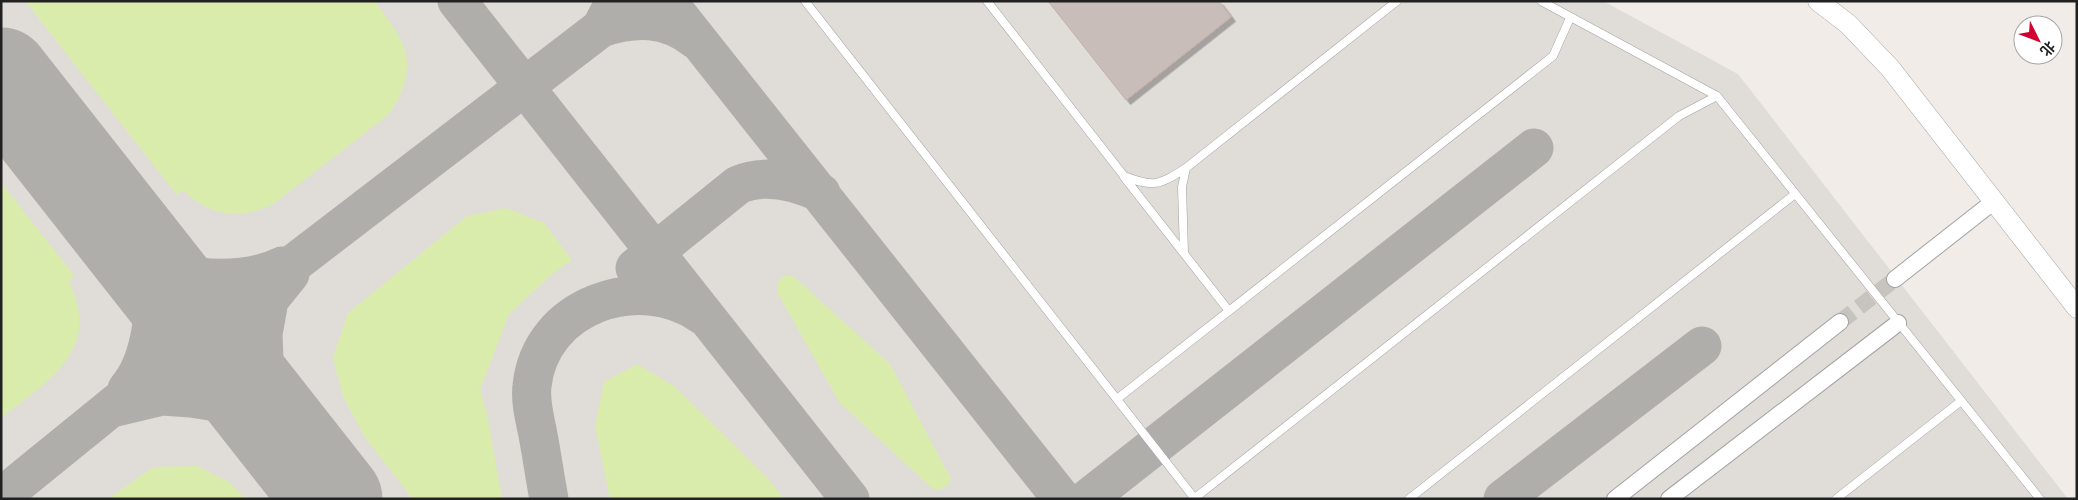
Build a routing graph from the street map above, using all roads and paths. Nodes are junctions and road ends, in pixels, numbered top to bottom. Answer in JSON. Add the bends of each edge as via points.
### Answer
{"nodes":[{"id":1,"x":804,"y":1,"type":"edge"},
{"id":2,"x":987,"y":1,"type":"edge"},
{"id":3,"x":1397,"y":1,"type":"edge"},
{"id":4,"x":1541,"y":1,"type":"edge"},
{"id":5,"x":1818,"y":1,"type":"edge"},
{"id":6,"x":1570,"y":18,"type":"junction"},
{"id":7,"x":1717,"y":96,"type":"junction"},
{"id":8,"x":1186,"y":168,"type":"junction"},
{"id":9,"x":1124,"y":176,"type":"junction"},
{"id":10,"x":1794,"y":194,"type":"junction"},
{"id":11,"x":1993,"y":202,"type":"junction"},
{"id":12,"x":1184,"y":253,"type":"junction"},
{"id":13,"x":1895,"y":279,"type":"tunnel mouth"},
{"id":14,"x":2077,"y":308,"type":"edge"},
{"id":15,"x":1229,"y":311,"type":"junction"},
{"id":16,"x":1840,"y":322,"type":"tunnel mouth"},
{"id":17,"x":1898,"y":323,"type":"junction"},
{"id":18,"x":1117,"y":399,"type":"junction"},
{"id":19,"x":1961,"y":402,"type":"junction"},
{"id":20,"x":1195,"y":498,"type":"edge"},
{"id":21,"x":1409,"y":499,"type":"edge"},
{"id":22,"x":1615,"y":499,"type":"edge"},
{"id":23,"x":1670,"y":499,"type":"edge"},
{"id":24,"x":1836,"y":499,"type":"edge"},
{"id":25,"x":2040,"y":499,"type":"edge"}],
"edges":[{"from":1,"to":18,"type":"lane"},
{"from":2,"to":9,"type":"lane"},
{"from":3,"to":8,"type":"lane"},
{"from":4,"to":6,"type":"lane"},
{"from":5,"to":11,"type":"street","via":[[1848,24],[1890,68]]},
{"from":6,"to":7,"type":"lane"},
{"from":6,"to":15,"type":"lane","via":[[1553,56]]},
{"from":7,"to":10,"type":"lane"},
{"from":7,"to":20,"type":"lane","via":[[1679,116]]},
{"from":8,"to":9,"type":"lane","via":[[1162,183],[1142,183]]},
{"from":8,"to":12,"type":"lane","via":[[1182,187]]},
{"from":9,"to":12,"type":"lane"},
{"from":10,"to":17,"type":"lane"},
{"from":10,"to":21,"type":"lane"},
{"from":11,"to":13,"type":"street"},
{"from":11,"to":14,"type":"street"},
{"from":12,"to":15,"type":"lane"},
{"from":15,"to":18,"type":"lane"},
{"from":16,"to":22,"type":"street"},
{"from":17,"to":19,"type":"lane"},
{"from":17,"to":23,"type":"street"},
{"from":18,"to":20,"type":"lane"},
{"from":19,"to":24,"type":"lane"},
{"from":19,"to":25,"type":"lane"}]}
